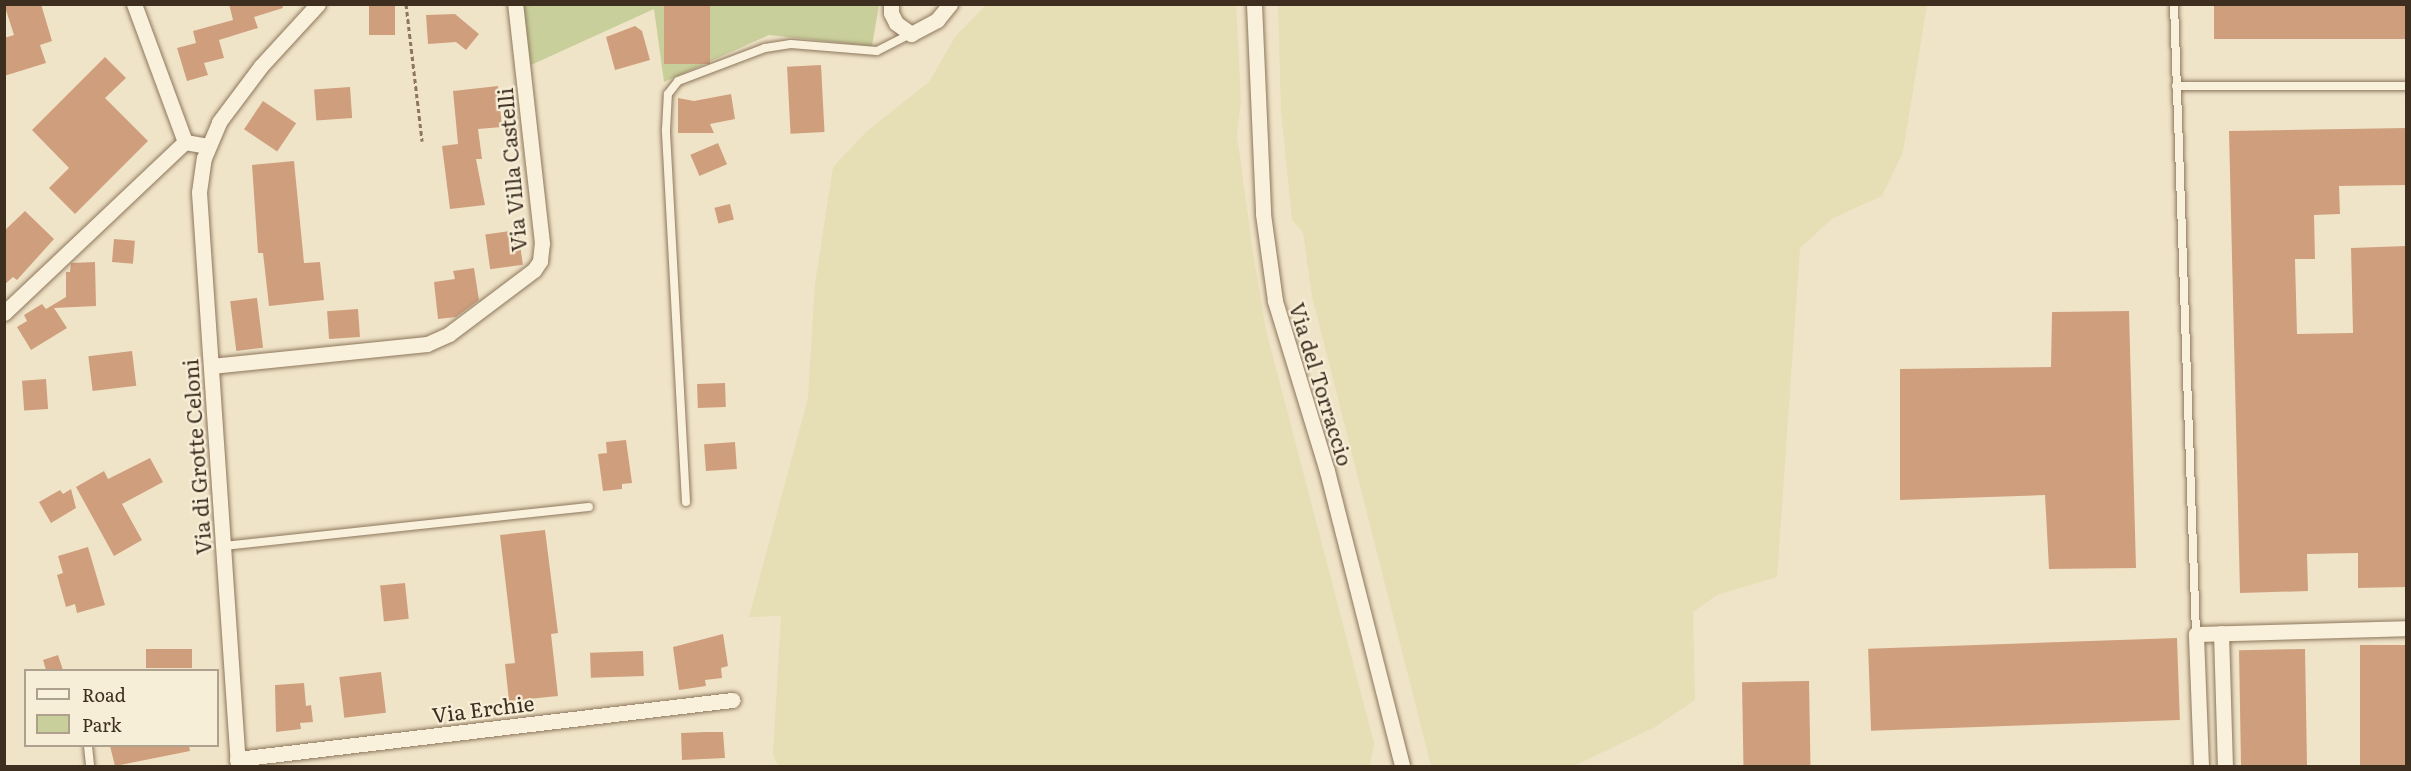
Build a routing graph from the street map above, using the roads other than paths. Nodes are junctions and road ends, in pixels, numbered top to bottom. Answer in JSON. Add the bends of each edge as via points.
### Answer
{"nodes":[{"id":1,"x":134,"y":4,"type":"edge"},
{"id":2,"x":318,"y":4,"type":"edge"},
{"id":3,"x":515,"y":4,"type":"edge"},
{"id":4,"x":891,"y":4,"type":"edge"},
{"id":5,"x":950,"y":4,"type":"edge"},
{"id":6,"x":1254,"y":4,"type":"edge"},
{"id":7,"x":2174,"y":4,"type":"edge"},
{"id":8,"x":911,"y":34,"type":"junction"},
{"id":9,"x":2176,"y":86,"type":"junction"},
{"id":10,"x":2406,"y":86,"type":"edge"},
{"id":11,"x":185,"y":142,"type":"junction"},
{"id":12,"x":208,"y":146,"type":"junction"},
{"id":13,"x":4,"y":313,"type":"edge"},
{"id":14,"x":211,"y":366,"type":"junction"},
{"id":15,"x":686,"y":502,"type":"dead end"},
{"id":16,"x":589,"y":507,"type":"dead end"},
{"id":17,"x":223,"y":546,"type":"junction"},
{"id":18,"x":2406,"y":628,"type":"edge"},
{"id":19,"x":2221,"y":633,"type":"junction"},
{"id":20,"x":2196,"y":634,"type":"junction"},
{"id":21,"x":734,"y":700,"type":"dead end"},
{"id":22,"x":88,"y":747,"type":"edge"},
{"id":23,"x":238,"y":763,"type":"edge"},
{"id":24,"x":90,"y":766,"type":"edge"},
{"id":25,"x":1402,"y":766,"type":"edge"},
{"id":26,"x":2201,"y":766,"type":"edge"},
{"id":27,"x":2225,"y":766,"type":"edge"}],
"edges":[{"from":1,"to":11,"type":"street"},
{"from":2,"to":12,"type":"street","name":"Via di Grotte Celoni","via":[[234,99]]},
{"from":3,"to":14,"type":"street","name":"Via Villa Castelli","via":[[542,243],[540,261],[534,270],[449,334],[427,344]]},
{"from":4,"to":8,"type":"street","via":[[896,23]]},
{"from":5,"to":8,"type":"street","via":[[937,20]]},
{"from":6,"to":25,"type":"street","name":"Via del Torraccio","via":[[1263,214],[1275,301],[1327,471]]},
{"from":7,"to":9,"type":"lane"},
{"from":8,"to":15,"type":"lane","via":[[877,51],[790,44],[765,48],[678,81],[668,94],[666,130]]},
{"from":9,"to":10,"type":"lane"},
{"from":9,"to":20,"type":"lane"},
{"from":11,"to":12,"type":"street"},
{"from":11,"to":13,"type":"street"},
{"from":12,"to":14,"type":"street","name":"Via di Grotte Celoni","via":[[199,208]]},
{"from":14,"to":17,"type":"street","name":"Via di Grotte Celoni"},
{"from":16,"to":17,"type":"lane"},
{"from":17,"to":23,"type":"street","name":"Via di Grotte Celoni"},
{"from":18,"to":19,"type":"street"},
{"from":19,"to":20,"type":"street"},
{"from":19,"to":27,"type":"street"},
{"from":20,"to":26,"type":"street"},
{"from":21,"to":23,"type":"street","name":"Via Erchie"},
{"from":22,"to":24,"type":"lane"}]}
